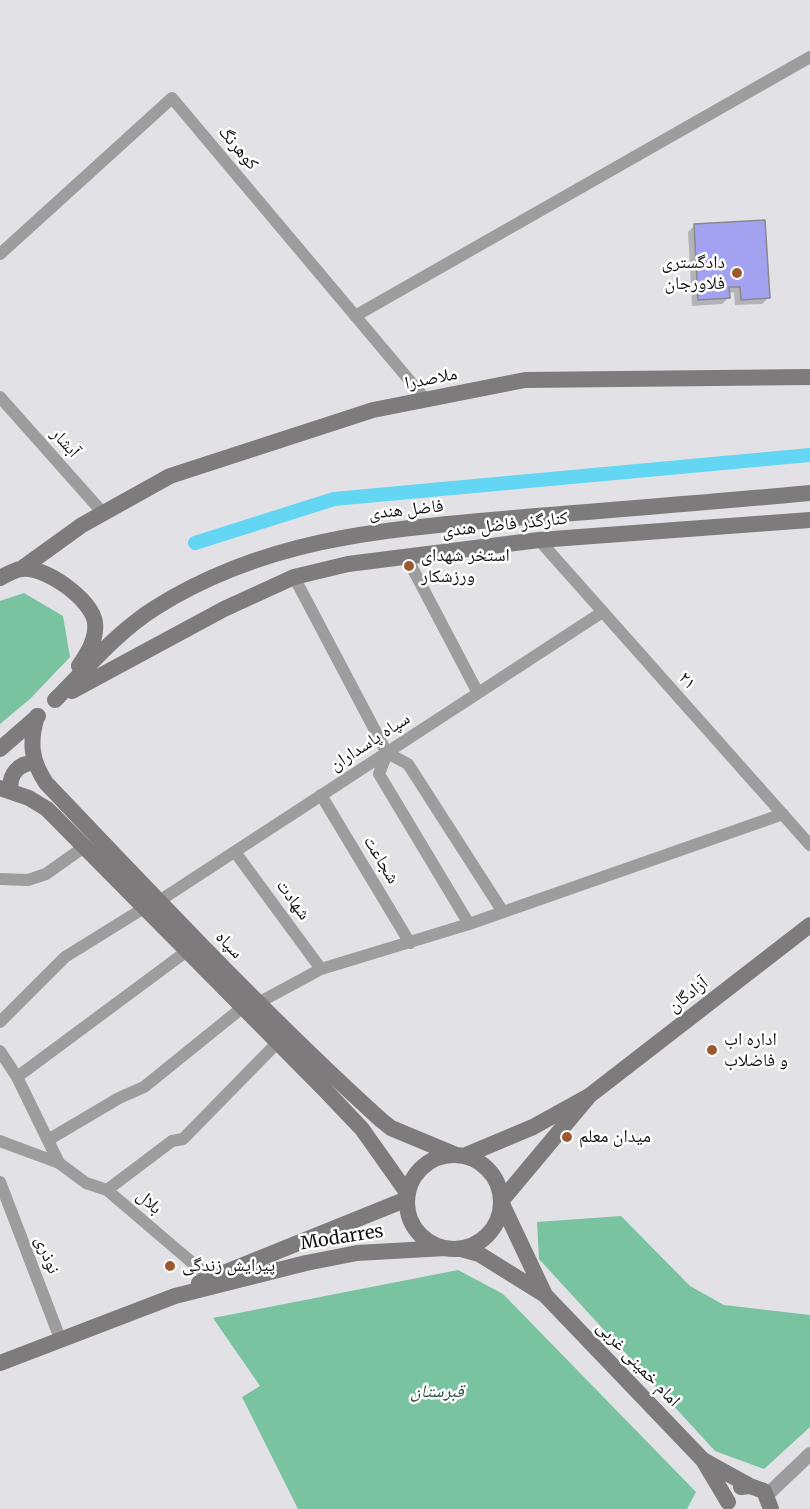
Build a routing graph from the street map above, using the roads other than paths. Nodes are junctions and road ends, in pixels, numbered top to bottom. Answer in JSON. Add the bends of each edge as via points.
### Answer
{"nodes":[{"id":1,"x":810,"y":57,"type":"edge"},
{"id":2,"x":0,"y":254,"type":"edge"},
{"id":3,"x":355,"y":316,"type":"junction"},
{"id":4,"x":810,"y":377,"type":"edge"},
{"id":5,"x":0,"y":397,"type":"edge"},
{"id":6,"x":426,"y":399,"type":"junction"},
{"id":7,"x":810,"y":493,"type":"edge"},
{"id":8,"x":103,"y":513,"type":"junction"},
{"id":9,"x":810,"y":520,"type":"edge"},
{"id":10,"x":539,"y":540,"type":"junction"},
{"id":11,"x":406,"y":556,"type":"junction"},
{"id":12,"x":21,"y":568,"type":"junction"},
{"id":13,"x":294,"y":577,"type":"junction"},
{"id":14,"x":0,"y":578,"type":"edge"},
{"id":15,"x":601,"y":613,"type":"junction"},
{"id":16,"x":478,"y":693,"type":"junction"},
{"id":17,"x":56,"y":700,"type":"junction"},
{"id":18,"x":37,"y":716,"type":"junction"},
{"id":19,"x":0,"y":749,"type":"edge"},
{"id":20,"x":387,"y":753,"type":"junction"},
{"id":21,"x":35,"y":763,"type":"junction"},
{"id":22,"x":5,"y":789,"type":"edge"},
{"id":23,"x":321,"y":795,"type":"junction"},
{"id":24,"x":783,"y":814,"type":"junction"},
{"id":25,"x":810,"y":845,"type":"edge"},
{"id":26,"x":84,"y":847,"type":"junction"},
{"id":27,"x":236,"y":852,"type":"junction"},
{"id":28,"x":0,"y":879,"type":"edge"},
{"id":29,"x":152,"y":905,"type":"junction"},
{"id":30,"x":503,"y":912,"type":"junction"},
{"id":31,"x":469,"y":924,"type":"junction"},
{"id":32,"x":810,"y":925,"type":"edge"},
{"id":33,"x":410,"y":943,"type":"junction"},
{"id":34,"x":187,"y":951,"type":"junction"},
{"id":35,"x":321,"y":969,"type":"junction"},
{"id":36,"x":250,"y":1005,"type":"junction"},
{"id":37,"x":0,"y":1022,"type":"edge"},
{"id":38,"x":278,"y":1042,"type":"junction"},
{"id":39,"x":0,"y":1051,"type":"edge"},
{"id":40,"x":17,"y":1077,"type":"junction"},
{"id":41,"x":589,"y":1096,"type":"junction"},
{"id":42,"x":48,"y":1140,"type":"junction"},
{"id":43,"x":0,"y":1141,"type":"edge"},
{"id":44,"x":460,"y":1155,"type":"junction"},
{"id":45,"x":59,"y":1163,"type":"junction"},
{"id":46,"x":0,"y":1182,"type":"edge"},
{"id":47,"x":108,"y":1190,"type":"junction"},
{"id":48,"x":408,"y":1197,"type":"junction"},
{"id":49,"x":502,"y":1202,"type":"junction"},
{"id":50,"x":454,"y":1248,"type":"junction"},
{"id":51,"x":209,"y":1277,"type":"junction"},
{"id":52,"x":545,"y":1295,"type":"junction"},
{"id":53,"x":175,"y":1296,"type":"junction"},
{"id":54,"x":62,"y":1341,"type":"junction"},
{"id":55,"x":0,"y":1363,"type":"edge"},
{"id":56,"x":810,"y":1454,"type":"edge"},
{"id":57,"x":704,"y":1460,"type":"junction"},
{"id":58,"x":750,"y":1486,"type":"junction"},
{"id":59,"x":769,"y":1502,"type":"edge"},
{"id":60,"x":728,"y":1505,"type":"edge"}],
"edges":[{"from":1,"to":3,"type":"street"},
{"from":2,"to":3,"type":"street","name":"کوهرنگ","via":[[172,98]]},
{"from":3,"to":6,"type":"street","name":"کوهرنگ"},
{"from":4,"to":6,"type":"main road","name":"ملاصدرا","via":[[525,380]]},
{"from":5,"to":8,"type":"street","name":"آبشار"},
{"from":6,"to":8,"type":"main road","name":"ملاصدرا","via":[[362,413],[170,476]]},
{"from":7,"to":17,"type":"main road","name":"فاضل هندی","via":[[417,527],[299,545],[232,568],[156,607],[126,628]]},
{"from":8,"to":12,"type":"main road","name":"ملاصدرا"},
{"from":9,"to":10,"type":"main road","name":"کنارگذر فاضل هندی"},
{"from":10,"to":11,"type":"main road","name":"کنارگذر فاضل هندی"},
{"from":10,"to":15,"type":"street","name":"۲۱"},
{"from":11,"to":13,"type":"main road","name":"کنارگذر فاضل هندی"},
{"from":11,"to":16,"type":"street"},
{"from":12,"to":14,"type":"main road","name":"ملاصدرا"},
{"from":12,"to":17,"type":"main road","via":[[44,574],[69,588],[86,602],[95,623],[91,649]]},
{"from":13,"to":17,"type":"main road","name":"کنارگذر فاضل هندی","via":[[224,609]]},
{"from":13,"to":20,"type":"street"},
{"from":15,"to":16,"type":"street","name":"سپاه پاسداران"},
{"from":15,"to":24,"type":"street","name":"۲۱"},
{"from":16,"to":20,"type":"street","name":"سپاه پاسداران"},
{"from":17,"to":18,"type":"main road"},
{"from":18,"to":19,"type":"main road"},
{"from":18,"to":21,"type":"main road","name":"سپاه","via":[[31,742]]},
{"from":20,"to":23,"type":"street","name":"سپاه پاسداران"},
{"from":20,"to":30,"type":"street","via":[[408,764]]},
{"from":20,"to":31,"type":"street","via":[[379,774]]},
{"from":21,"to":22,"type":"main road","via":[[17,769]]},
{"from":21,"to":29,"type":"main road","name":"سپاه","via":[[46,783]]},
{"from":22,"to":26,"type":"main road","name":"سپاه","via":[[47,809]]},
{"from":23,"to":27,"type":"street","name":"سپاه پاسداران"},
{"from":23,"to":33,"type":"street","name":"شجاعت"},
{"from":24,"to":25,"type":"street","name":"۲۱"},
{"from":24,"to":30,"type":"street"},
{"from":26,"to":28,"type":"street","via":[[46,874],[28,880]]},
{"from":26,"to":29,"type":"main road","name":"سپاه"},
{"from":27,"to":29,"type":"street","name":"سپاه پاسداران"},
{"from":27,"to":35,"type":"street","name":"شهادت"},
{"from":29,"to":34,"type":"main road","name":"سپاه"},
{"from":29,"to":36,"type":"main road","name":"سپاه"},
{"from":29,"to":37,"type":"street","name":"سپاه پاسداران","via":[[65,957]]},
{"from":30,"to":31,"type":"street"},
{"from":31,"to":33,"type":"street"},
{"from":32,"to":41,"type":"main road","name":"آزادگان"},
{"from":33,"to":35,"type":"street"},
{"from":34,"to":36,"type":"main road","name":"سپاه"},
{"from":34,"to":40,"type":"street"},
{"from":35,"to":36,"type":"street"},
{"from":36,"to":38,"type":"main road","name":"سپاه"},
{"from":36,"to":42,"type":"street","via":[[144,1087]]},
{"from":36,"to":44,"type":"main road","name":"سپاه","via":[[386,1124]]},
{"from":38,"to":47,"type":"street","via":[[183,1139],[172,1141]]},
{"from":38,"to":48,"type":"main road","name":"سپاه","via":[[362,1129]]},
{"from":39,"to":40,"type":"street","name":"بلال"},
{"from":40,"to":42,"type":"street","name":"بلال"},
{"from":41,"to":44,"type":"main road","via":[[533,1127]]},
{"from":41,"to":49,"type":"main road"},
{"from":42,"to":45,"type":"street","name":"بلال"},
{"from":43,"to":45,"type":"street","name":"بلال"},
{"from":44,"to":48,"type":"main road","via":[[439,1157],[423,1166]]},
{"from":44,"to":49,"type":"main road","via":[[490,1171]]},
{"from":45,"to":47,"type":"street","name":"بلال","via":[[86,1183]]},
{"from":46,"to":54,"type":"street","name":"نوذری"},
{"from":47,"to":51,"type":"street","name":"بلال"},
{"from":48,"to":50,"type":"main road","via":[[411,1221],[420,1234],[432,1243]]},
{"from":48,"to":51,"type":"main road","name":"Modarres"},
{"from":49,"to":50,"type":"main road","via":[[488,1235],[476,1244]]},
{"from":49,"to":52,"type":"main road","name":"امام خمینی غربی"},
{"from":50,"to":52,"type":"main road","name":"امام خمینی غربی","via":[[479,1254]]},
{"from":50,"to":53,"type":"main road","name":"Modarres","via":[[357,1253]]},
{"from":51,"to":53,"type":"main road","name":"Modarres"},
{"from":52,"to":57,"type":"main road","name":"امام خمینی غربی"},
{"from":53,"to":54,"type":"main road","name":"Modarres"},
{"from":54,"to":55,"type":"main road","name":"Modarres"},
{"from":56,"to":59,"type":"street"},
{"from":57,"to":58,"type":"main road","name":"امام خمینی غربی"},
{"from":57,"to":60,"type":"main road","name":"امام خمینی غربی"},
{"from":58,"to":59,"type":"main road","name":"امام خمینی غربی","via":[[758,1487]]},
{"from":58,"to":60,"type":"main road","via":[[736,1490]]}]}
